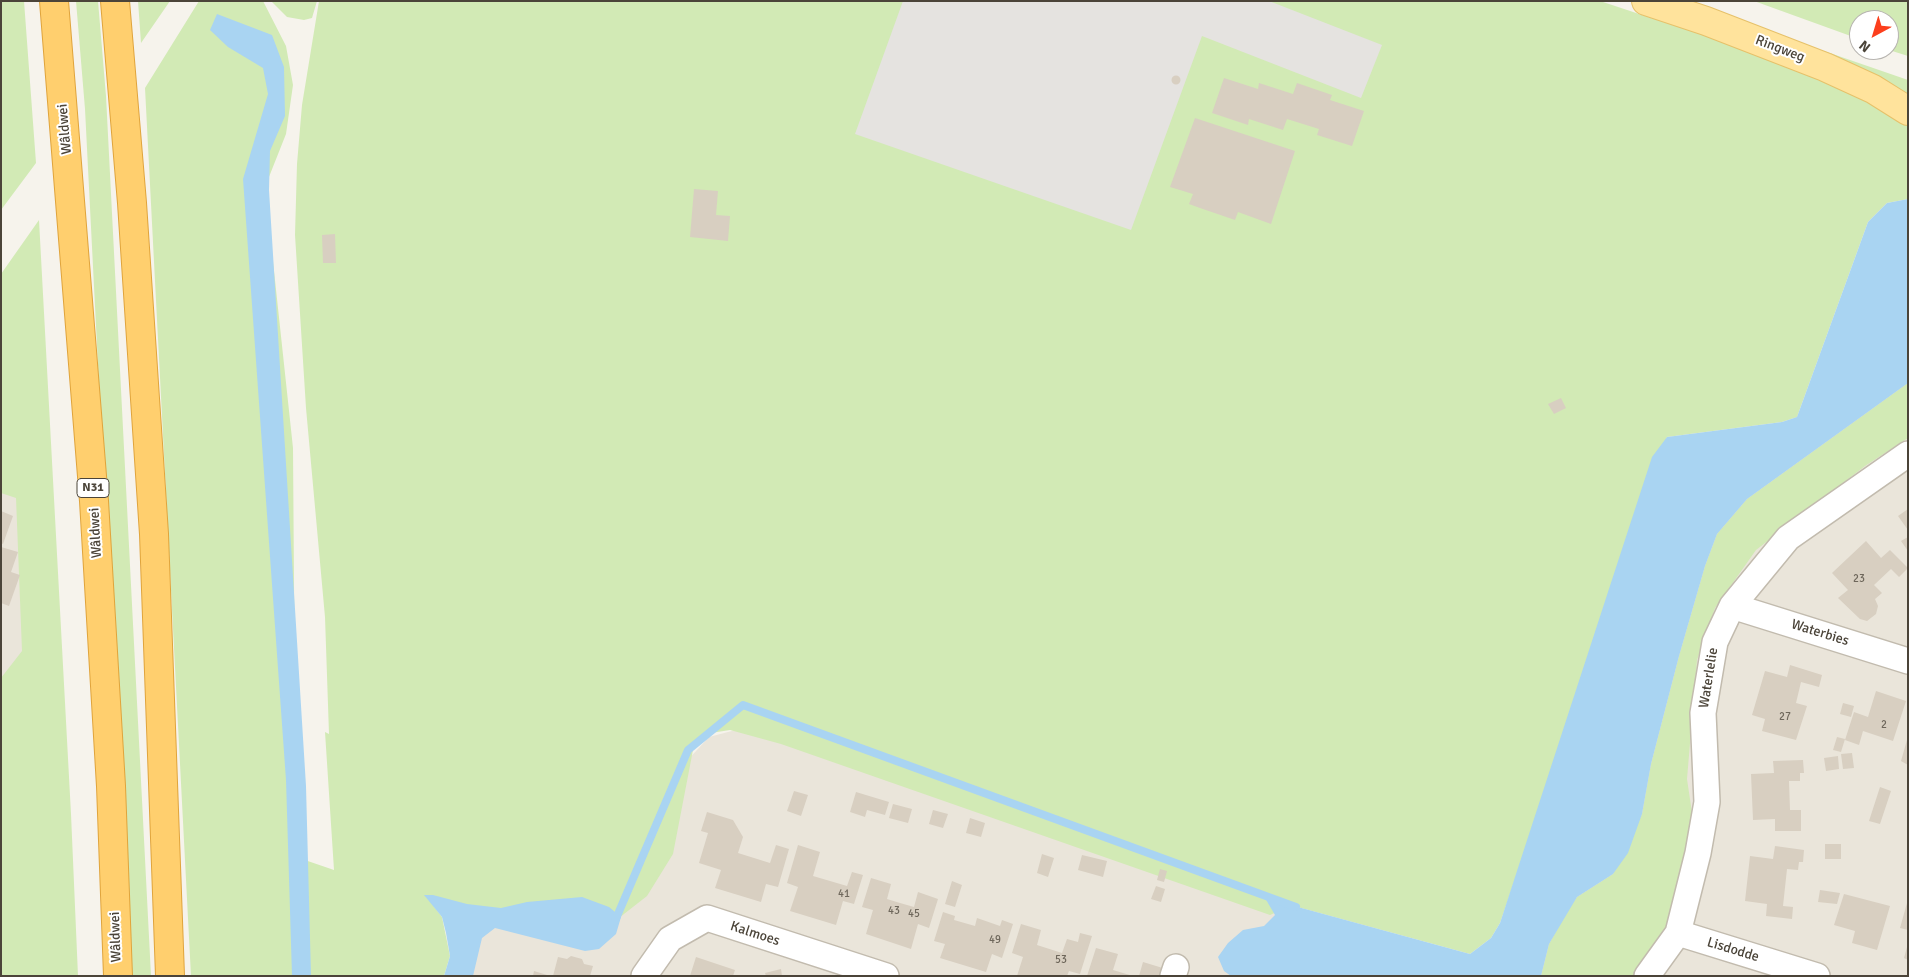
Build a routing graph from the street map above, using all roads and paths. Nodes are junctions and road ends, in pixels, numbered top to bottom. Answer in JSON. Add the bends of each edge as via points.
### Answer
{"nodes":[{"id":1,"x":54,"y":1,"type":"edge"},
{"id":2,"x":115,"y":1,"type":"edge"},
{"id":3,"x":1646,"y":1,"type":"edge"},
{"id":4,"x":1908,"y":110,"type":"edge"},
{"id":5,"x":1908,"y":454,"type":"edge"},
{"id":6,"x":1732,"y":606,"type":"junction"},
{"id":7,"x":1908,"y":661,"type":"edge"},
{"id":8,"x":1678,"y":933,"type":"junction"},
{"id":9,"x":118,"y":976,"type":"edge"},
{"id":10,"x":170,"y":976,"type":"edge"},
{"id":11,"x":644,"y":976,"type":"edge"},
{"id":12,"x":886,"y":976,"type":"edge"},
{"id":13,"x":1647,"y":976,"type":"edge"},
{"id":14,"x":1816,"y":976,"type":"edge"}],
"edges":[{"from":1,"to":9,"type":"highway","name":"Wâldwei","number":"N31","via":[[94,501],[111,786]]},
{"from":2,"to":10,"type":"highway","via":[[154,534]]},
{"from":3,"to":4,"type":"main road","name":"Ringweg","via":[[1825,67],[1873,89]]},
{"from":5,"to":6,"type":"street","name":"Waterlelie","via":[[1788,538]]},
{"from":6,"to":7,"type":"street","name":"Waterbies"},
{"from":6,"to":8,"type":"street","name":"Waterlelie","via":[[1713,651],[1703,713],[1706,802],[1698,853]]},
{"from":8,"to":13,"type":"street","name":"Waterlelie"},
{"from":8,"to":14,"type":"street","name":"Lisdodde"},
{"from":11,"to":12,"type":"street","name":"Kalmoes","via":[[670,939],[707,918]]}]}
